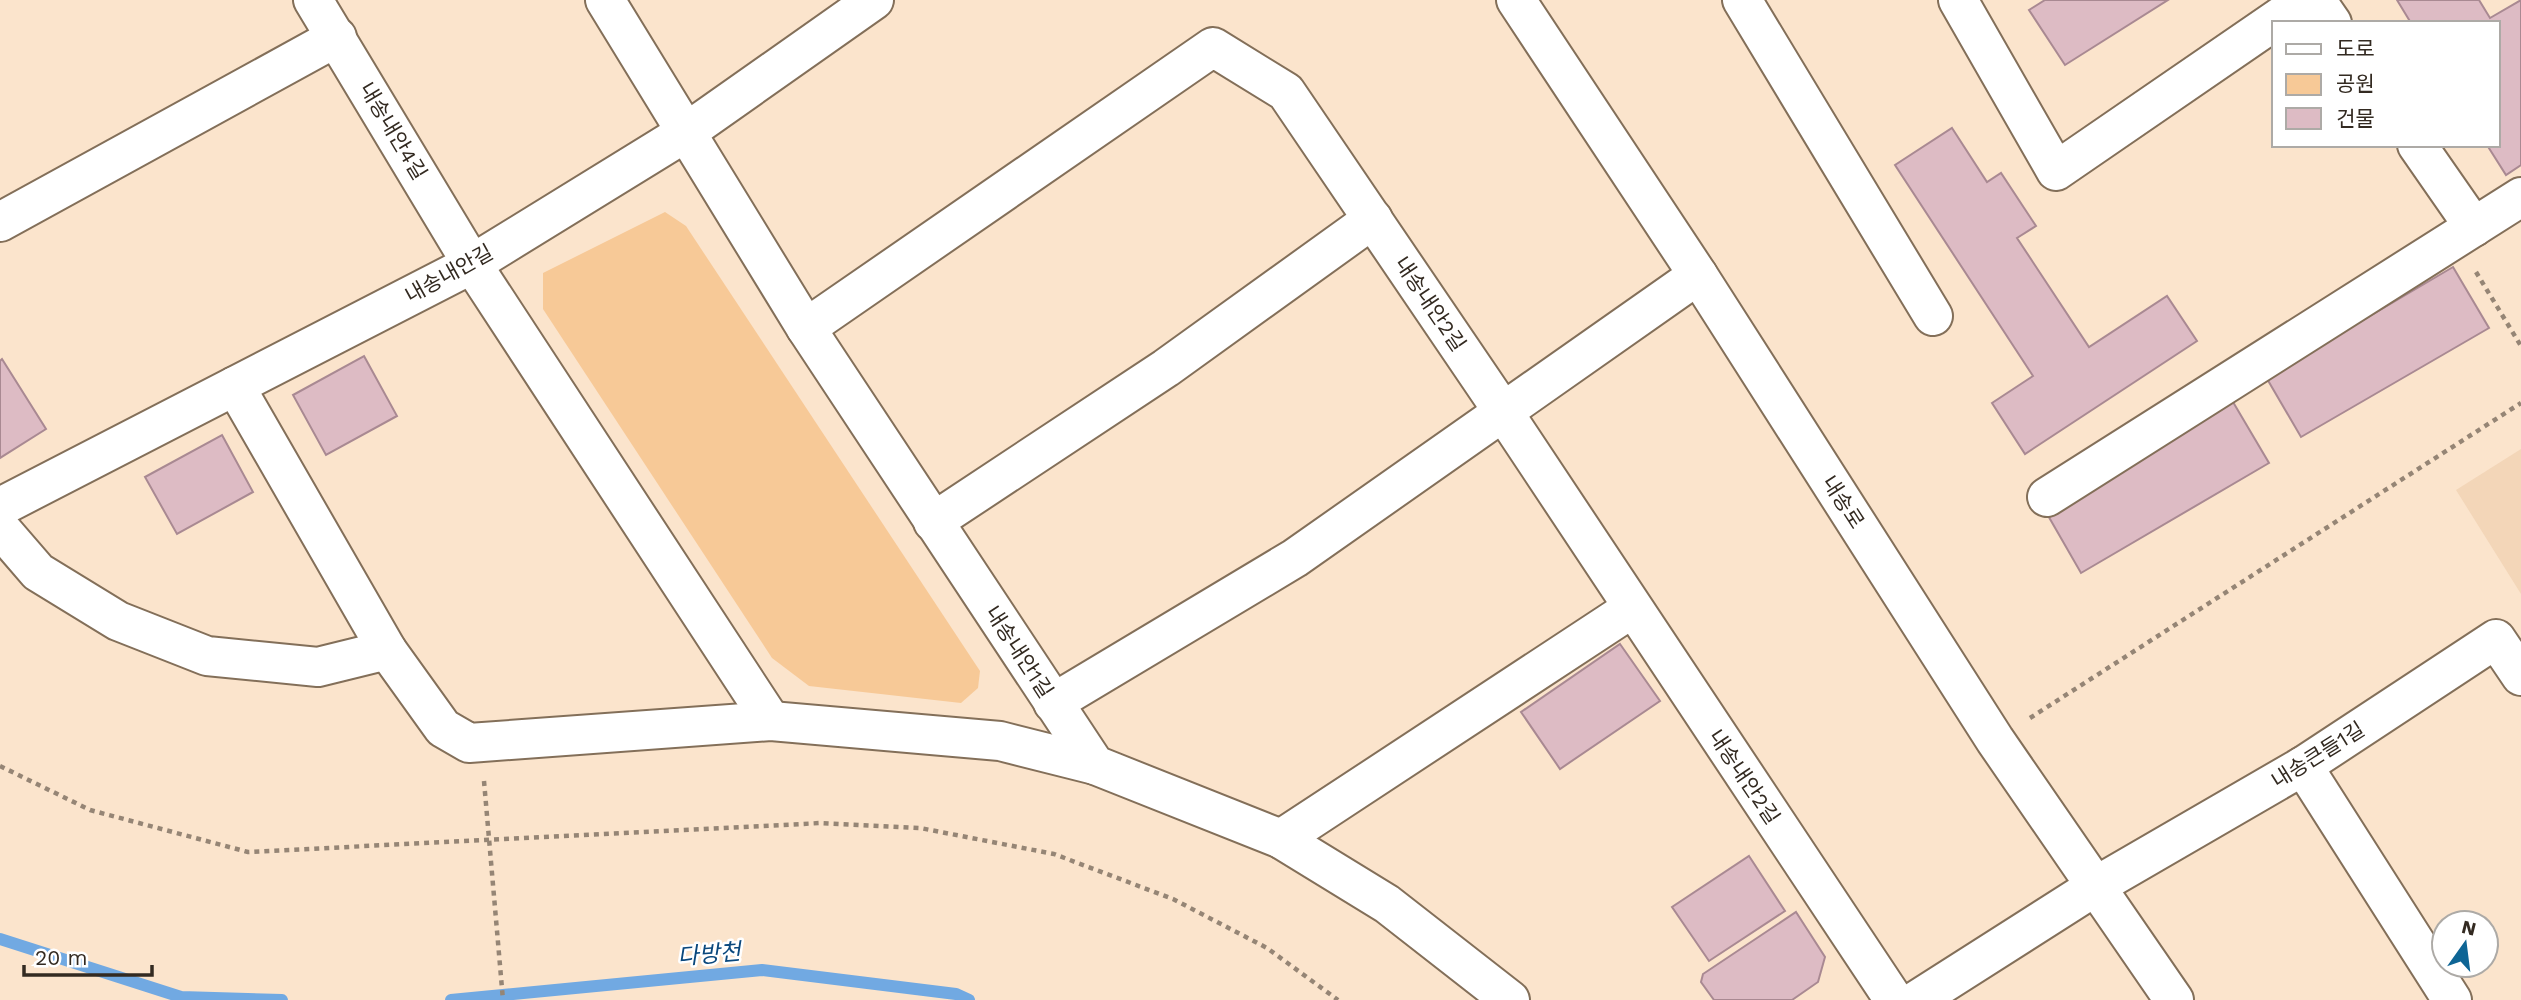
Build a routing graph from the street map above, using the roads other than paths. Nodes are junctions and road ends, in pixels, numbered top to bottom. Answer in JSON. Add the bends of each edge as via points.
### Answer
{"nodes":[{"id":1,"x":313,"y":0,"type":"edge"},
{"id":2,"x":605,"y":0,"type":"edge"},
{"id":3,"x":874,"y":0,"type":"edge"},
{"id":4,"x":1516,"y":0,"type":"edge"},
{"id":5,"x":1742,"y":0,"type":"edge"},
{"id":6,"x":1958,"y":0,"type":"edge"},
{"id":7,"x":2305,"y":0,"type":"edge"},
{"id":8,"x":2316,"y":0,"type":"edge"},
{"id":9,"x":2274,"y":21,"type":"edge"},
{"id":10,"x":2331,"y":21,"type":"edge"},
{"id":11,"x":2272,"y":23,"type":"edge"},
{"id":12,"x":337,"y":37,"type":"junction"},
{"id":13,"x":688,"y":131,"type":"junction"},
{"id":14,"x":2418,"y":147,"type":"edge"},
{"id":15,"x":2521,"y":197,"type":"edge"},
{"id":16,"x":1373,"y":219,"type":"junction"},
{"id":17,"x":0,"y":222,"type":"edge"},
{"id":18,"x":2464,"y":233,"type":"junction"},
{"id":19,"x":472,"y":264,"type":"junction"},
{"id":20,"x":1698,"y":275,"type":"junction"},
{"id":21,"x":1933,"y":316,"type":"dead end"},
{"id":22,"x":806,"y":328,"type":"junction"},
{"id":23,"x":236,"y":386,"type":"junction"},
{"id":24,"x":1504,"y":413,"type":"junction"},
{"id":25,"x":2047,"y":497,"type":"dead end"},
{"id":26,"x":0,"y":507,"type":"edge"},
{"id":27,"x":933,"y":522,"type":"junction"},
{"id":28,"x":0,"y":528,"type":"edge"},
{"id":29,"x":1631,"y":609,"type":"junction"},
{"id":30,"x":2509,"y":631,"type":"edge"},
{"id":31,"x":387,"y":650,"type":"junction"},
{"id":32,"x":2521,"y":676,"type":"edge"},
{"id":33,"x":1053,"y":703,"type":"junction"},
{"id":34,"x":771,"y":721,"type":"junction"},
{"id":35,"x":1095,"y":765,"type":"junction"},
{"id":36,"x":2303,"y":766,"type":"junction"},
{"id":37,"x":1281,"y":839,"type":"junction"},
{"id":38,"x":2096,"y":886,"type":"junction"},
{"id":39,"x":1510,"y":1000,"type":"edge"},
{"id":40,"x":1894,"y":1000,"type":"edge"},
{"id":41,"x":1917,"y":1000,"type":"edge"},
{"id":42,"x":2174,"y":1000,"type":"edge"},
{"id":43,"x":2452,"y":1000,"type":"edge"}],
"edges":[{"from":1,"to":12,"type":"street","name":"내송내안4길"},
{"from":2,"to":13,"type":"street","name":"내송내안1길"},
{"from":3,"to":13,"type":"street","name":"내송내안길"},
{"from":4,"to":20,"type":"street","name":"내송로"},
{"from":5,"to":21,"type":"street"},
{"from":6,"to":11,"type":"street","via":[[2056,171]]},
{"from":7,"to":9,"type":"street"},
{"from":8,"to":10,"type":"street"},
{"from":12,"to":17,"type":"street"},
{"from":12,"to":19,"type":"street","name":"내송내안4길"},
{"from":13,"to":19,"type":"street","name":"내송내안길"},
{"from":13,"to":22,"type":"street","name":"내송내안1길"},
{"from":14,"to":18,"type":"street"},
{"from":15,"to":18,"type":"street"},
{"from":16,"to":22,"type":"street","name":"내송내안2길","via":[[1286,92],[1213,47]]},
{"from":16,"to":24,"type":"street","name":"내송내안2길"},
{"from":16,"to":27,"type":"street","via":[[1166,368]]},
{"from":18,"to":25,"type":"street"},
{"from":19,"to":23,"type":"street","name":"내송내안길"},
{"from":19,"to":34,"type":"street","name":"내송내안4길"},
{"from":20,"to":24,"type":"street"},
{"from":20,"to":38,"type":"street","name":"내송로","via":[[1995,740]]},
{"from":22,"to":27,"type":"street","name":"내송내안1길"},
{"from":23,"to":26,"type":"street","name":"내송내안길"},
{"from":23,"to":31,"type":"street"},
{"from":24,"to":29,"type":"street","name":"내송내안2길"},
{"from":24,"to":33,"type":"street","via":[[1295,558]]},
{"from":27,"to":33,"type":"street","name":"내송내안1길"},
{"from":28,"to":31,"type":"street","via":[[38,572],[118,621],[207,656],[318,667]]},
{"from":29,"to":37,"type":"street"},
{"from":29,"to":40,"type":"street","name":"내송내안2길"},
{"from":30,"to":32,"type":"street","name":"내송큰들1길"},
{"from":30,"to":36,"type":"street","name":"내송큰들1길"},
{"from":31,"to":34,"type":"street","via":[[443,728],[469,743]]},
{"from":33,"to":35,"type":"street","name":"내송내안1길"},
{"from":34,"to":35,"type":"street","via":[[1000,741]]},
{"from":35,"to":37,"type":"street"},
{"from":36,"to":38,"type":"street","name":"내송큰들1길"},
{"from":36,"to":43,"type":"street"},
{"from":37,"to":39,"type":"street","via":[[1387,904]]},
{"from":38,"to":41,"type":"street","name":"내송큰들1길"},
{"from":38,"to":42,"type":"street","name":"내송로"}]}
